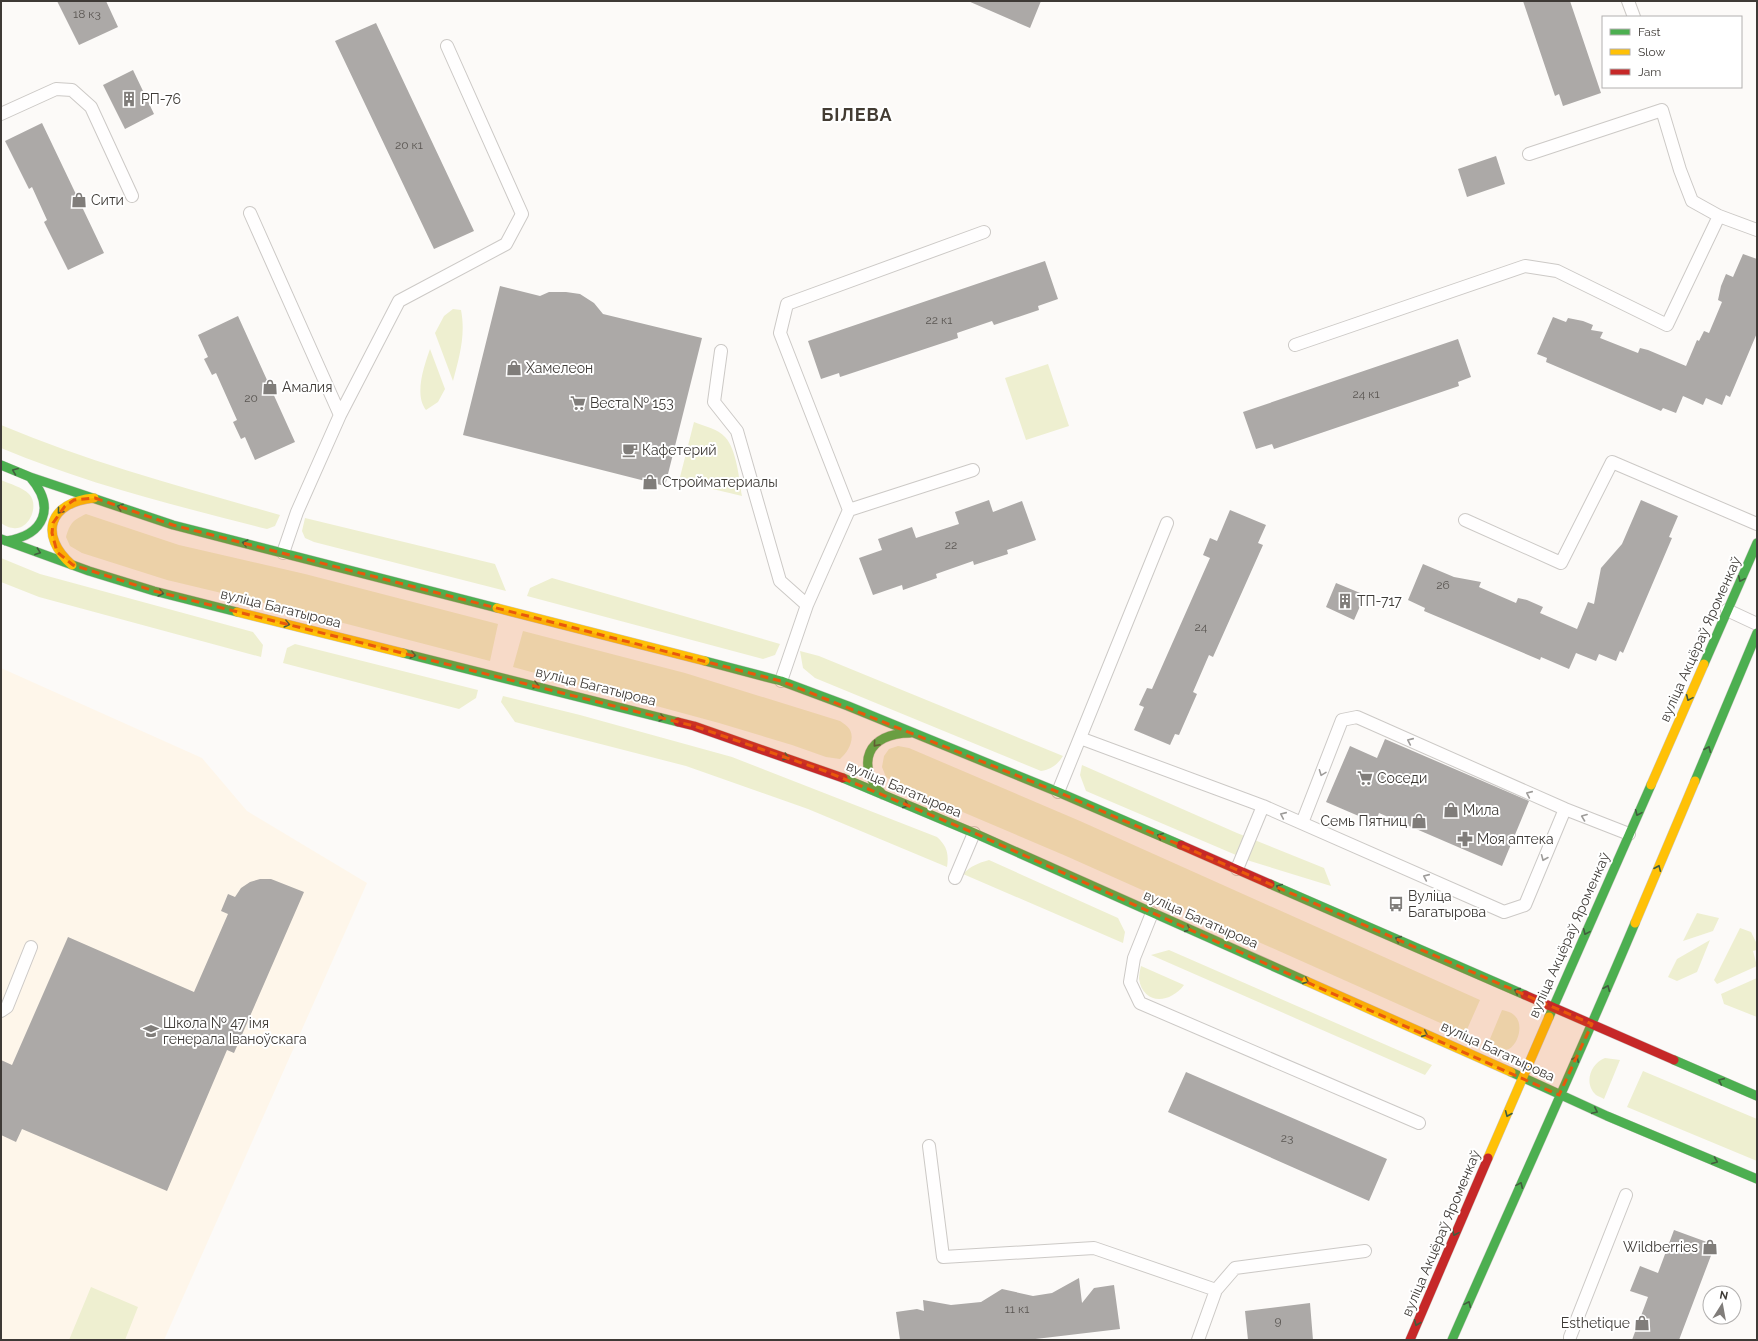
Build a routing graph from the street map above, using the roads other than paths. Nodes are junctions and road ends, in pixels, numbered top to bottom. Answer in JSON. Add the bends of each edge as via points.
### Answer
{"nodes":[{"id":1,"x":1628,"y":1,"type":"edge"},
{"id":2,"x":1634,"y":16,"type":"edge"},
{"id":3,"x":447,"y":46,"type":"dead end"},
{"id":4,"x":1,"y":114,"type":"edge"},
{"id":5,"x":1529,"y":154,"type":"dead end"},
{"id":6,"x":132,"y":196,"type":"dead end"},
{"id":7,"x":250,"y":213,"type":"dead end"},
{"id":8,"x":1719,"y":216,"type":"junction"},
{"id":9,"x":1757,"y":230,"type":"edge"},
{"id":10,"x":984,"y":232,"type":"dead end"},
{"id":11,"x":1295,"y":345,"type":"dead end"},
{"id":12,"x":722,"y":351,"type":"dead end"},
{"id":13,"x":340,"y":415,"type":"junction"},
{"id":14,"x":1,"y":465,"type":"edge"},
{"id":15,"x":973,"y":470,"type":"dead end"},
{"id":16,"x":30,"y":477,"type":"junction"},
{"id":17,"x":95,"y":498,"type":"junction"},
{"id":18,"x":849,"y":510,"type":"junction"},
{"id":19,"x":1465,"y":520,"type":"dead end"},
{"id":20,"x":1167,"y":523,"type":"dead end"},
{"id":21,"x":1757,"y":524,"type":"edge"},
{"id":22,"x":3,"y":540,"type":"edge"},
{"id":23,"x":1757,"y":543,"type":"edge"},
{"id":24,"x":283,"y":553,"type":"junction"},
{"id":25,"x":73,"y":565,"type":"junction"},
{"id":26,"x":807,"y":605,"type":"junction"},
{"id":27,"x":1727,"y":610,"type":"junction"},
{"id":28,"x":1757,"y":624,"type":"edge"},
{"id":29,"x":1757,"y":633,"type":"edge"},
{"id":30,"x":781,"y":681,"type":"junction"},
{"id":31,"x":848,"y":706,"type":"junction"},
{"id":32,"x":862,"y":722,"type":"dead end"},
{"id":33,"x":911,"y":733,"type":"junction"},
{"id":34,"x":1080,"y":738,"type":"junction"},
{"id":35,"x":863,"y":747,"type":"dead end"},
{"id":36,"x":859,"y":755,"type":"dead end"},
{"id":37,"x":842,"y":769,"type":"dead end"},
{"id":38,"x":825,"y":771,"type":"junction"},
{"id":39,"x":1058,"y":792,"type":"junction"},
{"id":40,"x":883,"y":796,"type":"junction"},
{"id":41,"x":1263,"y":806,"type":"junction"},
{"id":42,"x":1565,"y":809,"type":"junction"},
{"id":43,"x":1302,"y":824,"type":"junction"},
{"id":44,"x":974,"y":833,"type":"junction"},
{"id":45,"x":1629,"y":834,"type":"junction"},
{"id":46,"x":1237,"y":869,"type":"junction"},
{"id":47,"x":955,"y":878,"type":"dead end"},
{"id":48,"x":1152,"y":913,"type":"junction"},
{"id":49,"x":31,"y":947,"type":"dead end"},
{"id":50,"x":1553,"y":1007,"type":"junction"},
{"id":51,"x":1,"y":1011,"type":"edge"},
{"id":52,"x":1592,"y":1024,"type":"junction"},
{"id":53,"x":1523,"y":1078,"type":"junction"},
{"id":54,"x":1560,"y":1094,"type":"junction"},
{"id":55,"x":1757,"y":1096,"type":"edge"},
{"id":56,"x":1419,"y":1123,"type":"dead end"},
{"id":57,"x":929,"y":1146,"type":"dead end"},
{"id":58,"x":1757,"y":1179,"type":"edge"},
{"id":59,"x":1626,"y":1195,"type":"dead end"},
{"id":60,"x":1365,"y":1251,"type":"dead end"},
{"id":61,"x":1216,"y":1290,"type":"junction"},
{"id":62,"x":1198,"y":1340,"type":"edge"},
{"id":63,"x":1410,"y":1340,"type":"edge"},
{"id":64,"x":1452,"y":1340,"type":"edge"},
{"id":65,"x":1570,"y":1340,"type":"edge"}],
"edges":[{"from":1,"to":2,"type":"lane"},
{"from":3,"to":13,"type":"lane","via":[[522,214],[506,244],[400,301]]},
{"from":4,"to":6,"type":"lane","via":[[56,89],[72,90],[91,106]]},
{"from":5,"to":8,"type":"lane","via":[[1662,110],[1692,201]]},
{"from":7,"to":13,"type":"lane"},
{"from":8,"to":9,"type":"lane"},
{"from":8,"to":11,"type":"lane","via":[[1668,325],[1557,271],[1524,266]]},
{"from":10,"to":18,"type":"lane","via":[[787,304],[780,333]]},
{"from":12,"to":26,"type":"lane","via":[[714,402],[736,431],[780,581]]},
{"from":13,"to":24,"type":"lane","via":[[297,512]]},
{"from":16,"to":14,"type":"street","one_way":true},
{"from":15,"to":18,"type":"lane"},
{"from":16,"to":17,"type":"street"},
{"from":16,"to":22,"type":"street","via":[[37,483],[43,496],[45,510],[42,519],[28,536],[15,541]]},
{"from":24,"to":17,"type":"street","one_way":true,"via":[[173,525]]},
{"from":17,"to":25,"type":"street","one_way":true,"via":[[74,500],[65,506],[53,523],[53,543],[64,560]]},
{"from":18,"to":26,"type":"lane"},
{"from":19,"to":21,"type":"lane","via":[[1561,563],[1612,462]]},
{"from":20,"to":34,"type":"lane"},
{"from":22,"to":25,"type":"street","name":"вуліца Багатырова","one_way":true},
{"from":23,"to":27,"type":"street","name":"вуліца Акцёраў Яроменкаў","one_way":true},
{"from":24,"to":30,"type":"street"},
{"from":25,"to":38,"type":"street","name":"вуліца Багатырова","one_way":true,"via":[[154,591],[694,726]]},
{"from":26,"to":30,"type":"lane"},
{"from":27,"to":28,"type":"lane"},
{"from":27,"to":45,"type":"street","name":"вуліца Акцёраў Яроменкаў","one_way":true},
{"from":52,"to":29,"type":"street","one_way":true},
{"from":30,"to":31,"type":"street"},
{"from":31,"to":32,"type":"street"},
{"from":31,"to":33,"type":"street"},
{"from":33,"to":39,"type":"street"},
{"from":33,"to":40,"type":"street","one_way":true,"via":[[901,731],[882,737],[869,753],[868,777]]},
{"from":34,"to":39,"type":"lane"},
{"from":34,"to":41,"type":"lane"},
{"from":35,"to":36,"type":"street"},
{"from":37,"to":38,"type":"street"},
{"from":38,"to":40,"type":"street","name":"вуліца Багатырова"},
{"from":46,"to":39,"type":"street","one_way":true},
{"from":40,"to":44,"type":"street","name":"вуліца Багатырова","one_way":true},
{"from":43,"to":41,"type":"lane","one_way":true},
{"from":41,"to":46,"type":"lane"},
{"from":42,"to":43,"type":"lane","one_way":true,"via":[[1525,905],[1504,912]]},
{"from":42,"to":43,"type":"lane","one_way":true,"via":[[1357,717],[1342,720]]},
{"from":45,"to":42,"type":"lane","one_way":true},
{"from":44,"to":47,"type":"lane"},
{"from":44,"to":48,"type":"street","name":"вуліца Багатырова"},
{"from":45,"to":50,"type":"street","name":"вуліца Акцёраў Яроменкаў","one_way":true},
{"from":50,"to":46,"type":"street","one_way":true},
{"from":48,"to":53,"type":"street","name":"вуліца Багатырова","one_way":true},
{"from":48,"to":56,"type":"lane","via":[[1134,958],[1130,982],[1140,1002]]},
{"from":49,"to":51,"type":"lane","via":[[7,1007]]},
{"from":50,"to":52,"type":"street"},
{"from":50,"to":53,"type":"street","name":"вуліца Акцёраў Яроменкаў"},
{"from":54,"to":52,"type":"street","one_way":true},
{"from":55,"to":52,"type":"street","one_way":true},
{"from":53,"to":54,"type":"street","name":"вуліца Багатырова"},
{"from":53,"to":63,"type":"street","name":"вуліца Акцёраў Яроменкаў","one_way":true},
{"from":54,"to":58,"type":"street","name":"вуліца Багатырова","one_way":true},
{"from":64,"to":54,"type":"street","one_way":true},
{"from":57,"to":61,"type":"lane","via":[[943,1257],[1094,1248]]},
{"from":59,"to":65,"type":"lane"},
{"from":60,"to":61,"type":"lane","via":[[1235,1268]]},
{"from":61,"to":62,"type":"lane"}]}
